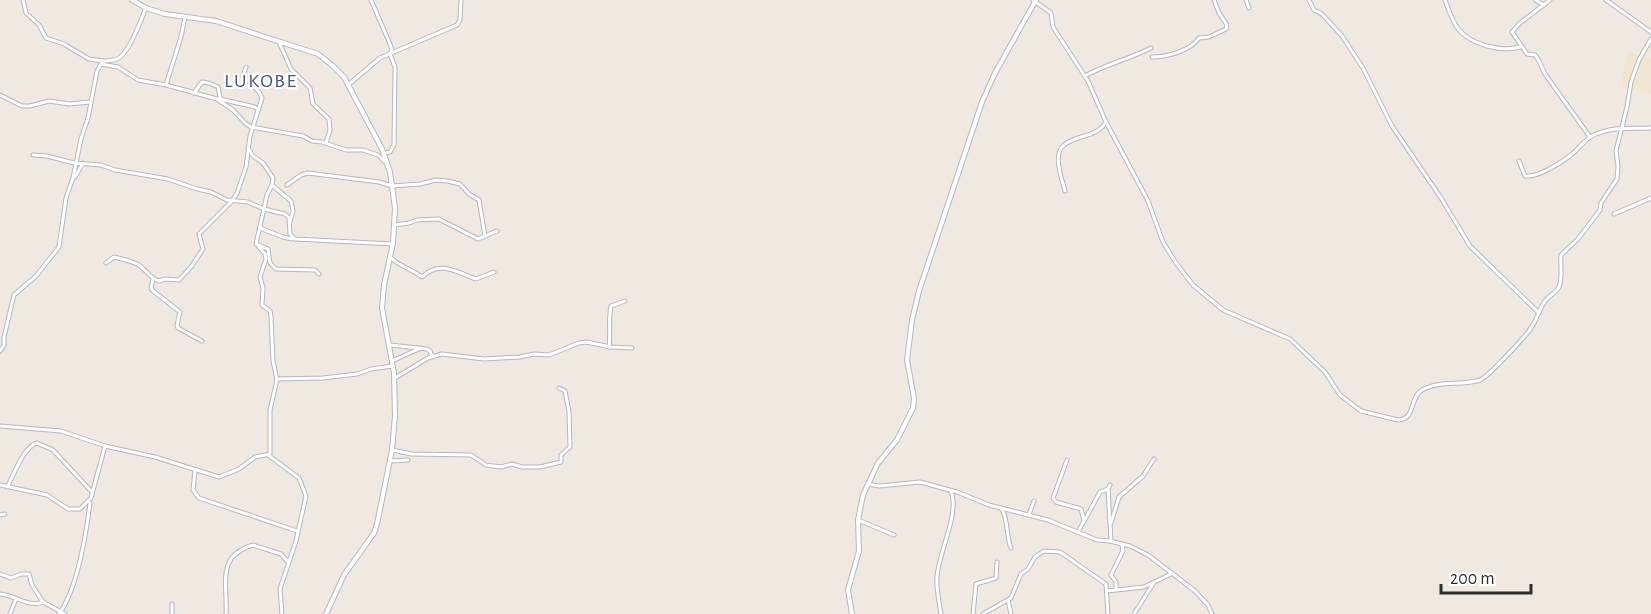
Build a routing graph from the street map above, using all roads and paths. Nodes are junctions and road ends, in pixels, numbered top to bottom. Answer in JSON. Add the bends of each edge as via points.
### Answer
{"nodes":[{"id":1,"x":23,"y":0,"type":"edge"},
{"id":2,"x":132,"y":0,"type":"edge"},
{"id":3,"x":371,"y":0,"type":"edge"},
{"id":4,"x":461,"y":0,"type":"edge"},
{"id":5,"x":1034,"y":0,"type":"edge"},
{"id":6,"x":1214,"y":0,"type":"edge"},
{"id":7,"x":1246,"y":0,"type":"edge"},
{"id":8,"x":1309,"y":0,"type":"edge"},
{"id":9,"x":1446,"y":0,"type":"edge"},
{"id":10,"x":1536,"y":0,"type":"edge"},
{"id":11,"x":1550,"y":0,"type":"edge"},
{"id":12,"x":1606,"y":0,"type":"edge"},
{"id":13,"x":1544,"y":5,"type":"junction"},
{"id":14,"x":146,"y":7,"type":"junction"},
{"id":15,"x":1249,"y":8,"type":"dead end"},
{"id":16,"x":185,"y":17,"type":"junction"},
{"id":17,"x":1651,"y":32,"type":"edge"},
{"id":18,"x":1651,"y":39,"type":"edge"},
{"id":19,"x":279,"y":41,"type":"junction"},
{"id":20,"x":1521,"y":47,"type":"junction"},
{"id":21,"x":1151,"y":48,"type":"dead end"},
{"id":22,"x":390,"y":54,"type":"junction"},
{"id":23,"x":1152,"y":57,"type":"dead end"},
{"id":24,"x":103,"y":62,"type":"junction"},
{"id":25,"x":246,"y":67,"type":"dead end"},
{"id":26,"x":1085,"y":76,"type":"junction"},
{"id":27,"x":166,"y":85,"type":"junction"},
{"id":28,"x":348,"y":85,"type":"junction"},
{"id":29,"x":194,"y":93,"type":"junction"},
{"id":30,"x":0,"y":95,"type":"edge"},
{"id":31,"x":220,"y":100,"type":"junction"},
{"id":32,"x":90,"y":102,"type":"junction"},
{"id":33,"x":258,"y":111,"type":"junction"},
{"id":34,"x":1106,"y":122,"type":"junction"},
{"id":35,"x":1622,"y":127,"type":"junction"},
{"id":36,"x":253,"y":128,"type":"junction"},
{"id":37,"x":1651,"y":128,"type":"edge"},
{"id":38,"x":1590,"y":137,"type":"junction"},
{"id":39,"x":326,"y":143,"type":"junction"},
{"id":40,"x":248,"y":147,"type":"junction"},
{"id":41,"x":383,"y":154,"type":"junction"},
{"id":42,"x":33,"y":155,"type":"dead end"},
{"id":43,"x":1519,"y":161,"type":"dead end"},
{"id":44,"x":76,"y":163,"type":"junction"},
{"id":45,"x":83,"y":163,"type":"junction"},
{"id":46,"x":387,"y":164,"type":"junction"},
{"id":47,"x":74,"y":178,"type":"junction"},
{"id":48,"x":273,"y":185,"type":"junction"},
{"id":49,"x":287,"y":185,"type":"dead end"},
{"id":50,"x":392,"y":186,"type":"junction"},
{"id":51,"x":1065,"y":191,"type":"dead end"},
{"id":52,"x":1651,"y":198,"type":"edge"},
{"id":53,"x":232,"y":201,"type":"junction"},
{"id":54,"x":264,"y":209,"type":"junction"},
{"id":55,"x":1614,"y":214,"type":"dead end"},
{"id":56,"x":290,"y":224,"type":"junction"},
{"id":57,"x":394,"y":225,"type":"junction"},
{"id":58,"x":260,"y":228,"type":"junction"},
{"id":59,"x":498,"y":231,"type":"dead end"},
{"id":60,"x":485,"y":236,"type":"junction"},
{"id":61,"x":294,"y":239,"type":"junction"},
{"id":62,"x":393,"y":244,"type":"junction"},
{"id":63,"x":259,"y":247,"type":"junction"},
{"id":64,"x":390,"y":257,"type":"junction"},
{"id":65,"x":106,"y":263,"type":"dead end"},
{"id":66,"x":494,"y":272,"type":"dead end"},
{"id":67,"x":319,"y":274,"type":"dead end"},
{"id":68,"x":153,"y":279,"type":"junction"},
{"id":69,"x":625,"y":301,"type":"dead end"},
{"id":70,"x":1539,"y":312,"type":"junction"},
{"id":71,"x":0,"y":333,"type":"edge"},
{"id":72,"x":4,"y":337,"type":"junction"},
{"id":73,"x":202,"y":341,"type":"dead end"},
{"id":74,"x":390,"y":345,"type":"junction"},
{"id":75,"x":421,"y":347,"type":"junction"},
{"id":76,"x":609,"y":347,"type":"junction"},
{"id":77,"x":632,"y":348,"type":"dead end"},
{"id":78,"x":0,"y":351,"type":"edge"},
{"id":79,"x":432,"y":356,"type":"junction"},
{"id":80,"x":393,"y":364,"type":"junction"},
{"id":81,"x":395,"y":378,"type":"junction"},
{"id":82,"x":277,"y":379,"type":"junction"},
{"id":83,"x":559,"y":388,"type":"dead end"},
{"id":84,"x":0,"y":426,"type":"edge"},
{"id":85,"x":105,"y":446,"type":"junction"},
{"id":86,"x":392,"y":450,"type":"junction"},
{"id":87,"x":268,"y":455,"type":"junction"},
{"id":88,"x":1154,"y":459,"type":"dead end"},
{"id":89,"x":408,"y":460,"type":"dead end"},
{"id":90,"x":1067,"y":460,"type":"dead end"},
{"id":91,"x":390,"y":461,"type":"junction"},
{"id":92,"x":195,"y":470,"type":"junction"},
{"id":93,"x":871,"y":477,"type":"junction"},
{"id":94,"x":868,"y":484,"type":"junction"},
{"id":95,"x":0,"y":485,"type":"edge"},
{"id":96,"x":876,"y":486,"type":"junction"},
{"id":97,"x":7,"y":487,"type":"junction"},
{"id":98,"x":951,"y":491,"type":"junction"},
{"id":99,"x":93,"y":492,"type":"junction"},
{"id":100,"x":90,"y":501,"type":"junction"},
{"id":101,"x":1034,"y":501,"type":"dead end"},
{"id":102,"x":999,"y":507,"type":"junction"},
{"id":103,"x":1029,"y":514,"type":"junction"},
{"id":104,"x":858,"y":520,"type":"junction"},
{"id":105,"x":1084,"y":520,"type":"junction"},
{"id":106,"x":1111,"y":523,"type":"junction"},
{"id":107,"x":297,"y":531,"type":"junction"},
{"id":108,"x":1078,"y":532,"type":"junction"},
{"id":109,"x":894,"y":535,"type":"dead end"},
{"id":110,"x":1111,"y":541,"type":"junction"},
{"id":111,"x":1122,"y":545,"type":"junction"},
{"id":112,"x":1011,"y":548,"type":"dead end"},
{"id":113,"x":288,"y":562,"type":"junction"},
{"id":114,"x":997,"y":562,"type":"dead end"},
{"id":115,"x":0,"y":574,"type":"edge"},
{"id":116,"x":1172,"y":574,"type":"junction"},
{"id":117,"x":1154,"y":583,"type":"junction"},
{"id":118,"x":1116,"y":589,"type":"junction"},
{"id":119,"x":1107,"y":591,"type":"junction"},
{"id":120,"x":0,"y":594,"type":"edge"},
{"id":121,"x":16,"y":598,"type":"junction"},
{"id":122,"x":1008,"y":600,"type":"junction"},
{"id":123,"x":43,"y":602,"type":"junction"},
{"id":124,"x":172,"y":604,"type":"dead end"},
{"id":125,"x":62,"y":613,"type":"edge"},
{"id":126,"x":10,"y":614,"type":"edge"},
{"id":127,"x":172,"y":614,"type":"edge"},
{"id":128,"x":226,"y":614,"type":"edge"},
{"id":129,"x":282,"y":614,"type":"edge"},
{"id":130,"x":326,"y":614,"type":"edge"},
{"id":131,"x":852,"y":614,"type":"edge"},
{"id":132,"x":941,"y":614,"type":"edge"},
{"id":133,"x":974,"y":614,"type":"edge"},
{"id":134,"x":983,"y":614,"type":"edge"},
{"id":135,"x":1011,"y":614,"type":"edge"},
{"id":136,"x":1108,"y":614,"type":"edge"},
{"id":137,"x":1134,"y":614,"type":"edge"},
{"id":138,"x":1212,"y":614,"type":"edge"}],
"edges":[{"from":1,"to":24,"type":"street","via":[[26,13],[46,38]]},
{"from":2,"to":14,"type":"street"},
{"from":3,"to":22,"type":"street","via":[[389,40]]},
{"from":4,"to":22,"type":"street","via":[[457,25]]},
{"from":5,"to":26,"type":"street","via":[[1050,13],[1053,27]]},
{"from":5,"to":93,"type":"street","via":[[982,102],[917,298],[907,360],[913,408]]},
{"from":6,"to":23,"type":"street","via":[[1226,29],[1199,38],[1184,50]]},
{"from":7,"to":15,"type":"street"},
{"from":8,"to":70,"type":"street","via":[[1354,54],[1392,126],[1470,246]]},
{"from":9,"to":20,"type":"street","via":[[1456,26],[1470,40],[1502,49]]},
{"from":10,"to":13,"type":"street"},
{"from":11,"to":13,"type":"street"},
{"from":12,"to":17,"type":"street"},
{"from":13,"to":20,"type":"street","via":[[1512,32]]},
{"from":14,"to":16,"type":"street"},
{"from":14,"to":24,"type":"street","via":[[125,52],[116,60]]},
{"from":16,"to":19,"type":"street","via":[[216,21]]},
{"from":16,"to":27,"type":"street"},
{"from":18,"to":35,"type":"street","via":[[1633,75]]},
{"from":19,"to":28,"type":"street","via":[[318,54],[339,71]]},
{"from":19,"to":39,"type":"street","via":[[291,69],[310,88],[313,104],[329,119]]},
{"from":20,"to":38,"type":"street","via":[[1536,57]]},
{"from":21,"to":26,"type":"street"},
{"from":22,"to":28,"type":"street"},
{"from":22,"to":41,"type":"street","via":[[395,67],[394,141],[392,150]]},
{"from":24,"to":27,"type":"street","via":[[138,80]]},
{"from":24,"to":32,"type":"street"},
{"from":25,"to":33,"type":"street","via":[[243,76],[262,97]]},
{"from":26,"to":34,"type":"street"},
{"from":27,"to":29,"type":"street"},
{"from":28,"to":41,"type":"street"},
{"from":29,"to":31,"type":"street"},
{"from":29,"to":31,"type":"street","via":[[205,82],[217,86]]},
{"from":30,"to":32,"type":"street","via":[[22,106],[49,100],[69,104]]},
{"from":31,"to":33,"type":"street","via":[[255,107]]},
{"from":31,"to":36,"type":"street"},
{"from":32,"to":44,"type":"street"},
{"from":33,"to":36,"type":"street"},
{"from":34,"to":51,"type":"street","via":[[1099,130],[1067,142],[1060,149]]},
{"from":34,"to":70,"type":"street","via":[[1148,201],[1163,242],[1193,285],[1223,310],[1290,339],[1325,372],[1340,395],[1364,412],[1404,420],[1421,391],[1484,378],[1527,334]]},
{"from":35,"to":37,"type":"street"},
{"from":35,"to":38,"type":"street"},
{"from":35,"to":70,"type":"street","via":[[1616,151],[1617,180],[1600,210],[1561,255],[1559,286]]},
{"from":36,"to":39,"type":"street"},
{"from":36,"to":40,"type":"street"},
{"from":38,"to":43,"type":"street","via":[[1570,156],[1537,176],[1525,176]]},
{"from":39,"to":46,"type":"street","via":[[376,154]]},
{"from":40,"to":48,"type":"street","via":[[271,174]]},
{"from":40,"to":53,"type":"street","via":[[246,167]]},
{"from":41,"to":46,"type":"street"},
{"from":42,"to":44,"type":"street"},
{"from":44,"to":45,"type":"street"},
{"from":44,"to":47,"type":"street"},
{"from":45,"to":47,"type":"street"},
{"from":45,"to":53,"type":"street","via":[[172,180]]},
{"from":46,"to":50,"type":"street"},
{"from":47,"to":72,"type":"street","via":[[66,198],[58,249],[14,295]]},
{"from":48,"to":54,"type":"street"},
{"from":48,"to":56,"type":"street","via":[[291,201]]},
{"from":49,"to":50,"type":"street","via":[[311,172]]},
{"from":50,"to":57,"type":"street"},
{"from":50,"to":60,"type":"street","via":[[438,180],[460,184],[479,200]]},
{"from":52,"to":55,"type":"street"},
{"from":53,"to":54,"type":"street","via":[[246,201]]},
{"from":53,"to":68,"type":"street","via":[[199,234],[203,249],[180,279]]},
{"from":54,"to":56,"type":"street","via":[[285,214]]},
{"from":54,"to":58,"type":"street"},
{"from":56,"to":61,"type":"street"},
{"from":57,"to":60,"type":"street","via":[[439,219],[473,238]]},
{"from":57,"to":62,"type":"street"},
{"from":58,"to":61,"type":"street"},
{"from":58,"to":63,"type":"street","via":[[256,241]]},
{"from":59,"to":60,"type":"street"},
{"from":61,"to":62,"type":"street"},
{"from":62,"to":64,"type":"street"},
{"from":63,"to":67,"type":"street","via":[[268,249],[270,263],[276,269],[308,269]]},
{"from":63,"to":82,"type":"street","via":[[266,260],[260,278],[261,299],[272,316]]},
{"from":64,"to":66,"type":"street","via":[[422,278],[430,270],[443,268],[476,279]]},
{"from":64,"to":74,"type":"street","via":[[382,308]]},
{"from":65,"to":68,"type":"street","via":[[114,258],[123,259],[139,265]]},
{"from":68,"to":73,"type":"street","via":[[154,292],[180,312],[178,328]]},
{"from":69,"to":76,"type":"street","via":[[611,306]]},
{"from":71,"to":72,"type":"street"},
{"from":72,"to":78,"type":"street"},
{"from":74,"to":75,"type":"street"},
{"from":74,"to":80,"type":"street"},
{"from":75,"to":79,"type":"street","via":[[429,349]]},
{"from":75,"to":80,"type":"street"},
{"from":76,"to":77,"type":"street"},
{"from":76,"to":79,"type":"street","via":[[581,343],[549,356],[513,358]]},
{"from":79,"to":81,"type":"street"},
{"from":80,"to":81,"type":"street"},
{"from":80,"to":82,"type":"street","via":[[358,374]]},
{"from":81,"to":86,"type":"street"},
{"from":82,"to":87,"type":"street","via":[[270,410],[272,452]]},
{"from":83,"to":86,"type":"street","via":[[565,391],[571,439],[561,462],[540,467],[501,467],[486,465],[468,454]]},
{"from":84,"to":85,"type":"street","via":[[61,431]]},
{"from":85,"to":92,"type":"street"},
{"from":85,"to":99,"type":"street"},
{"from":86,"to":91,"type":"street"},
{"from":87,"to":92,"type":"street","via":[[255,457],[222,478]]},
{"from":87,"to":107,"type":"street","via":[[303,484],[306,498]]},
{"from":88,"to":106,"type":"street","via":[[1143,476],[1119,497]]},
{"from":89,"to":91,"type":"street"},
{"from":90,"to":105,"type":"street","via":[[1053,498],[1081,509]]},
{"from":91,"to":130,"type":"street","via":[[374,532],[344,575]]},
{"from":92,"to":107,"type":"street","via":[[193,490],[199,498]]},
{"from":93,"to":94,"type":"street"},
{"from":93,"to":96,"type":"street"},
{"from":94,"to":96,"type":"street"},
{"from":94,"to":104,"type":"street"},
{"from":95,"to":97,"type":"street"},
{"from":96,"to":98,"type":"street","via":[[918,482]]},
{"from":97,"to":99,"type":"street","via":[[26,451],[37,443],[53,450]]},
{"from":97,"to":100,"type":"street","via":[[47,495],[71,510]]},
{"from":98,"to":102,"type":"street"},
{"from":98,"to":132,"type":"street","via":[[954,499],[937,576]]},
{"from":99,"to":100,"type":"street"},
{"from":100,"to":125,"type":"street","via":[[87,531]]},
{"from":101,"to":103,"type":"street"},
{"from":102,"to":103,"type":"street"},
{"from":102,"to":112,"type":"street","via":[[1005,514]]},
{"from":103,"to":108,"type":"street"},
{"from":104,"to":109,"type":"street"},
{"from":104,"to":131,"type":"street","via":[[859,551],[848,590]]},
{"from":105,"to":106,"type":"street","via":[[1100,492],[1109,487]]},
{"from":105,"to":108,"type":"street"},
{"from":106,"to":110,"type":"street"},
{"from":107,"to":113,"type":"street"},
{"from":108,"to":110,"type":"street"},
{"from":110,"to":111,"type":"street"},
{"from":111,"to":116,"type":"street","via":[[1148,555]]},
{"from":111,"to":118,"type":"street","via":[[1111,576]]},
{"from":113,"to":128,"type":"street","via":[[281,554],[253,545],[231,557],[225,579]]},
{"from":113,"to":129,"type":"street","via":[[280,590]]},
{"from":114,"to":133,"type":"street","via":[[996,578],[976,585]]},
{"from":115,"to":123,"type":"street","via":[[11,578],[29,574]]},
{"from":116,"to":117,"type":"street"},
{"from":116,"to":138,"type":"street","via":[[1199,595]]},
{"from":117,"to":118,"type":"street"},
{"from":117,"to":137,"type":"street"},
{"from":118,"to":119,"type":"street"},
{"from":119,"to":122,"type":"street","via":[[1103,582],[1081,566],[1050,550],[1034,559],[1019,577]]},
{"from":119,"to":136,"type":"street"},
{"from":120,"to":121,"type":"street"},
{"from":121,"to":123,"type":"street","via":[[32,604]]},
{"from":121,"to":126,"type":"street"},
{"from":122,"to":134,"type":"street"},
{"from":122,"to":135,"type":"street"},
{"from":123,"to":125,"type":"street"},
{"from":124,"to":127,"type":"street"}]}
